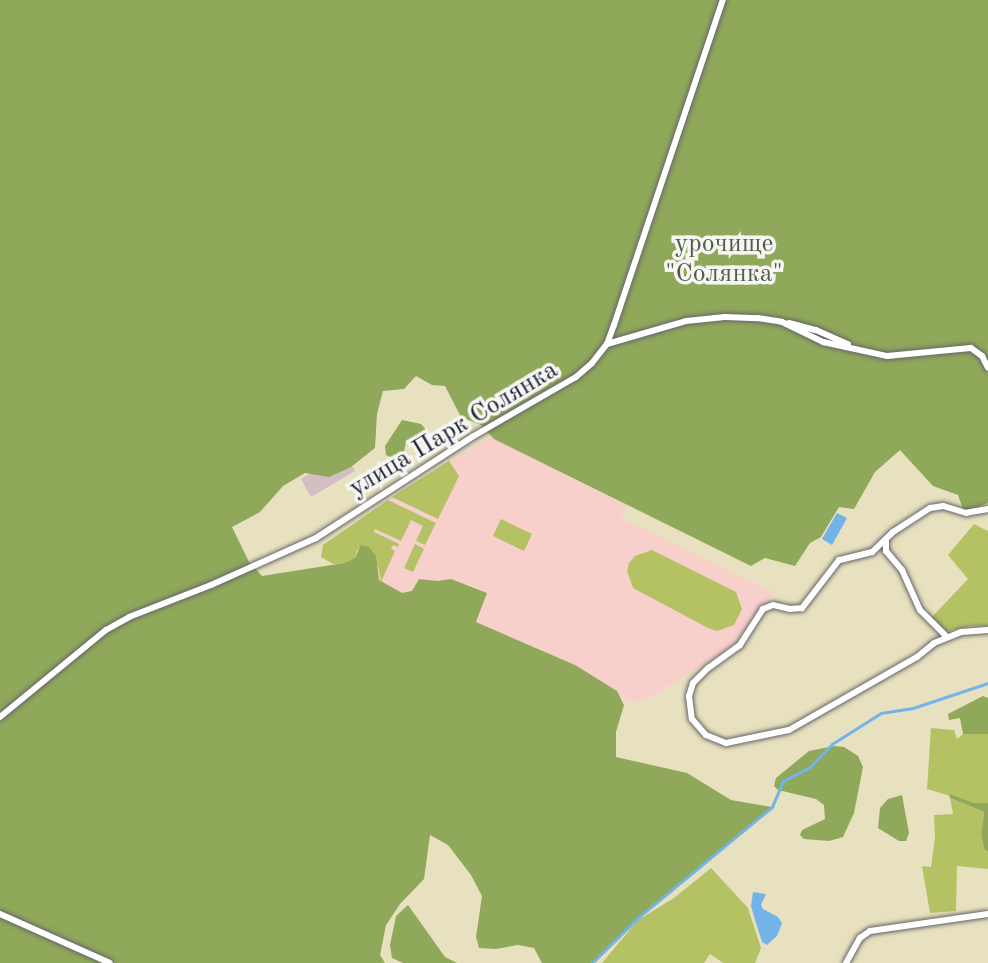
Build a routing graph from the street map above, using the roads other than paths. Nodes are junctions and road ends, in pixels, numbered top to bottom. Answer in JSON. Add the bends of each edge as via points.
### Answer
{"nodes":[{"id":1,"x":723,"y":0,"type":"edge"},
{"id":2,"x":607,"y":344,"type":"junction"},
{"id":3,"x":988,"y":368,"type":"edge"},
{"id":4,"x":988,"y":509,"type":"edge"},
{"id":5,"x":886,"y":540,"type":"junction"},
{"id":6,"x":988,"y":630,"type":"edge"},
{"id":7,"x":947,"y":637,"type":"junction"},
{"id":8,"x":0,"y":717,"type":"edge"},
{"id":9,"x":0,"y":914,"type":"edge"},
{"id":10,"x":988,"y":914,"type":"edge"},
{"id":11,"x":110,"y":963,"type":"edge"},
{"id":12,"x":846,"y":963,"type":"edge"}],
"edges":[{"from":1,"to":2,"type":"street","name":"улица Парк Солянка"},
{"from":2,"to":3,"type":"street","via":[[709,318],[758,318],[782,322],[823,342],[887,356],[965,347],[976,350]]},
{"from":2,"to":8,"type":"street","name":"улица Парк Солянка","via":[[576,377],[472,437],[316,538],[106,630]]},
{"from":4,"to":5,"type":"street","via":[[966,513],[943,506],[930,508]]},
{"from":5,"to":7,"type":"street","via":[[886,551],[902,570],[920,610]]},
{"from":5,"to":7,"type":"street","via":[[872,552],[844,557],[833,565],[810,602],[797,609],[772,605],[763,609],[740,645],[701,674],[690,690],[692,719],[706,734],[726,743],[789,730]]},
{"from":6,"to":7,"type":"street"},
{"from":9,"to":11,"type":"street"},
{"from":10,"to":12,"type":"street","via":[[870,931],[860,938]]}]}
